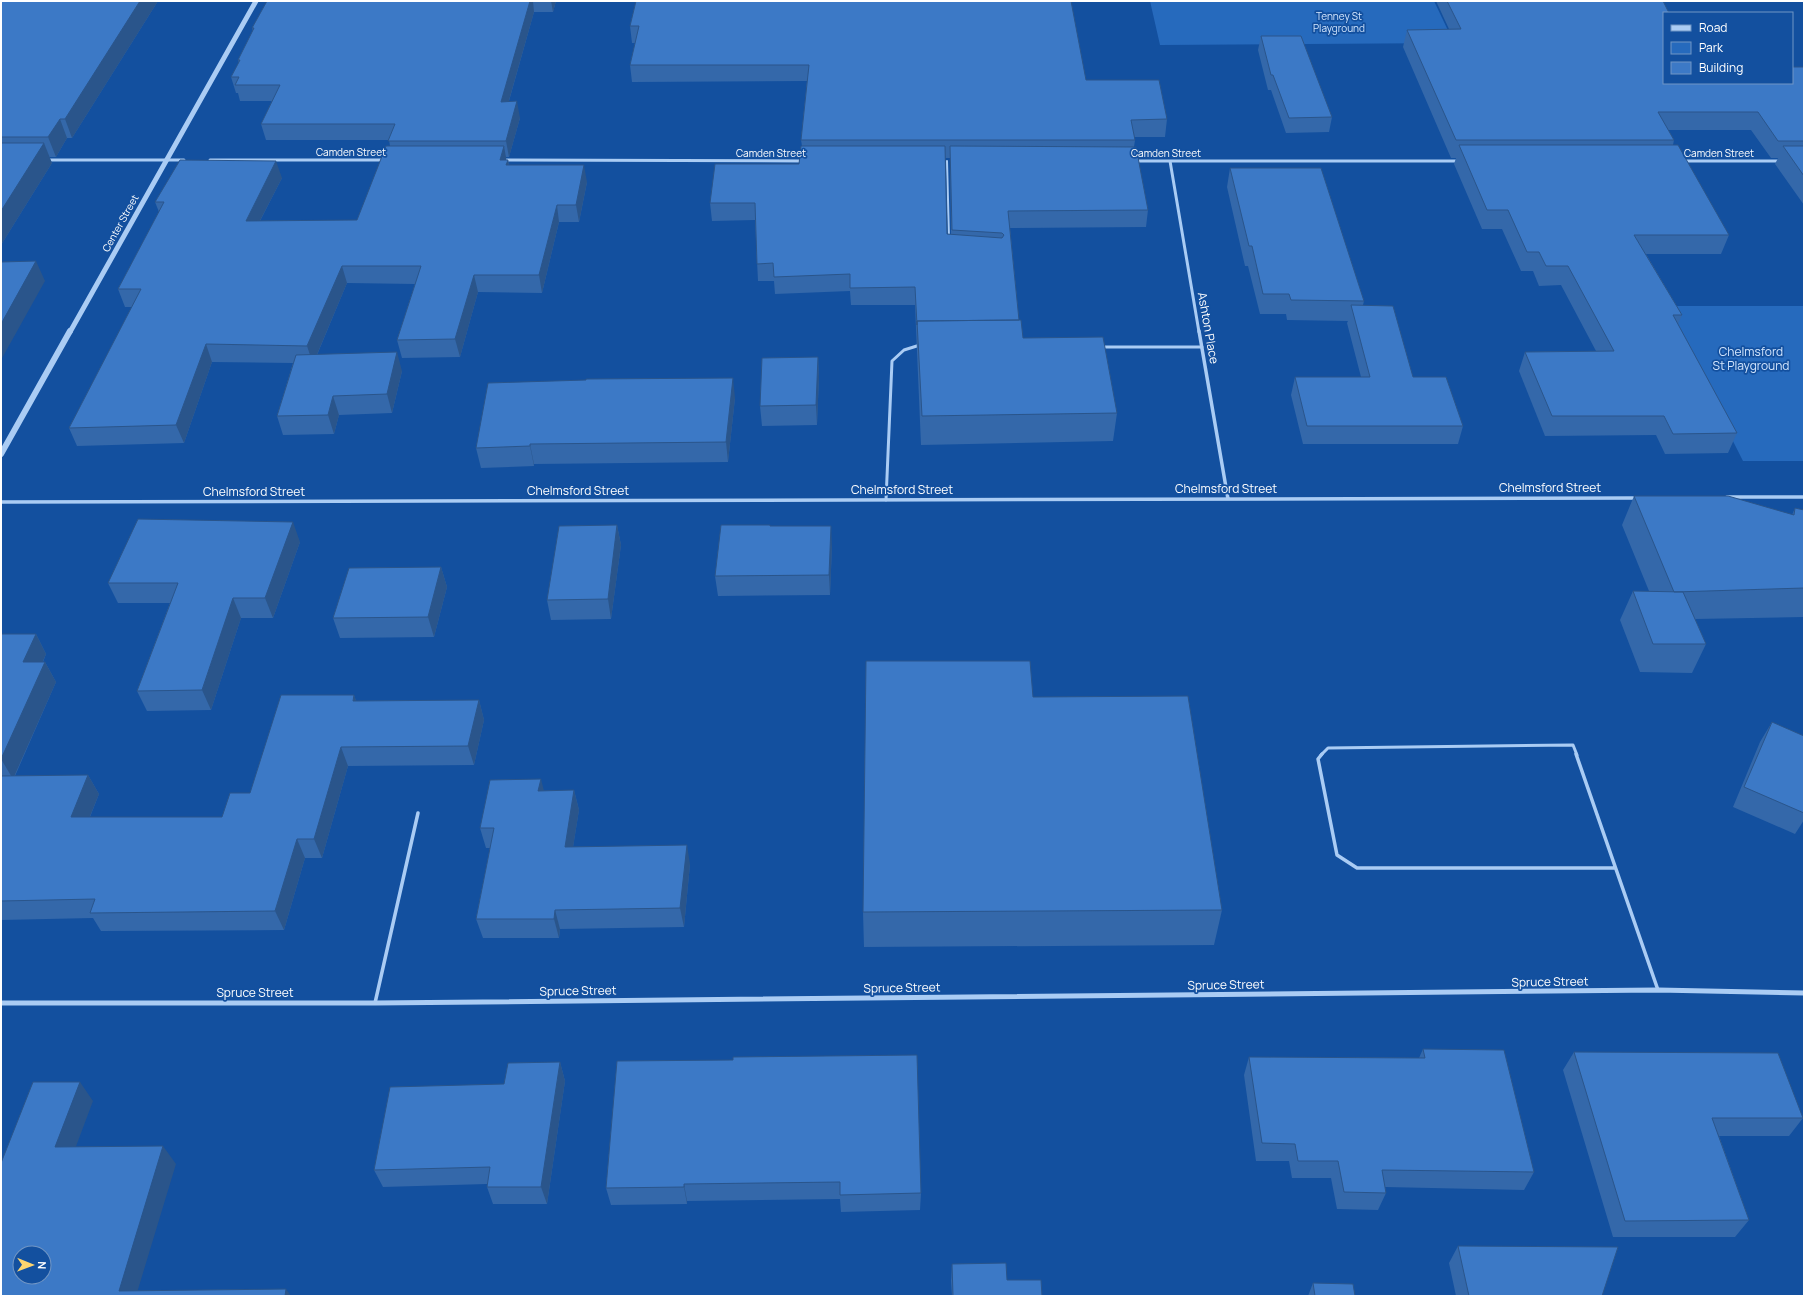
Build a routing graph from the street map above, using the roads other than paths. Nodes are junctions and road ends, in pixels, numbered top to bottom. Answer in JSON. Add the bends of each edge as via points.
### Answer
{"nodes":[{"id":1,"x":256,"y":1,"type":"edge"},
{"id":2,"x":40,"y":160,"type":"edge"},
{"id":3,"x":166,"y":160,"type":"junction"},
{"id":4,"x":190,"y":160,"type":"edge"},
{"id":5,"x":206,"y":160,"type":"edge"},
{"id":6,"x":390,"y":160,"type":"edge"},
{"id":7,"x":501,"y":160,"type":"edge"},
{"id":8,"x":1170,"y":160,"type":"junction"},
{"id":9,"x":1463,"y":160,"type":"edge"},
{"id":10,"x":1677,"y":160,"type":"edge"},
{"id":11,"x":1788,"y":160,"type":"edge"},
{"id":12,"x":812,"y":161,"type":"edge"},
{"id":13,"x":939,"y":161,"type":"edge"},
{"id":14,"x":947,"y":161,"type":"junction"},
{"id":15,"x":955,"y":161,"type":"edge"},
{"id":16,"x":1130,"y":161,"type":"edge"},
{"id":17,"x":949,"y":243,"type":"edge"},
{"id":18,"x":928,"y":345,"type":"edge"},
{"id":19,"x":1096,"y":346,"type":"edge"},
{"id":20,"x":1202,"y":347,"type":"junction"},
{"id":21,"x":1,"y":454,"type":"edge"},
{"id":22,"x":1804,"y":497,"type":"edge"},
{"id":23,"x":1644,"y":498,"type":"edge"},
{"id":24,"x":1724,"y":498,"type":"edge"},
{"id":25,"x":1228,"y":499,"type":"junction"},
{"id":26,"x":886,"y":500,"type":"junction"},
{"id":27,"x":1,"y":502,"type":"edge"},
{"id":28,"x":418,"y":813,"type":"dead end"},
{"id":29,"x":1614,"y":868,"type":"junction"},
{"id":30,"x":1658,"y":990,"type":"junction"},
{"id":31,"x":1804,"y":993,"type":"edge"},
{"id":32,"x":1,"y":1003,"type":"edge"},
{"id":33,"x":375,"y":1003,"type":"junction"}],
"edges":[{"from":1,"to":3,"type":"street","name":"Center Street"},
{"from":2,"to":3,"type":"street"},
{"from":3,"to":4,"type":"street"},
{"from":3,"to":21,"type":"street","name":"Center Street"},
{"from":5,"to":6,"type":"street","name":"Camden Street"},
{"from":7,"to":12,"type":"street","name":"Camden Street"},
{"from":8,"to":9,"type":"street","name":"Camden Street"},
{"from":8,"to":16,"type":"street","name":"Camden Street"},
{"from":8,"to":20,"type":"street","name":"Ashton Place"},
{"from":10,"to":11,"type":"street","name":"Camden Street"},
{"from":13,"to":14,"type":"street"},
{"from":14,"to":15,"type":"street"},
{"from":14,"to":17,"type":"lane"},
{"from":18,"to":26,"type":"lane","via":[[904,350],[892,361]]},
{"from":19,"to":20,"type":"lane"},
{"from":20,"to":25,"type":"street","name":"Ashton Place"},
{"from":22,"to":24,"type":"street"},
{"from":23,"to":25,"type":"street","name":"Chelmsford Street"},
{"from":25,"to":26,"type":"street","name":"Chelmsford Street"},
{"from":26,"to":27,"type":"street","name":"Chelmsford Street"},
{"from":28,"to":33,"type":"lane"},
{"from":29,"to":29,"type":"lane","via":[[1572,745],[1328,748],[1318,759],[1337,855],[1357,868]]},
{"from":29,"to":30,"type":"lane"},
{"from":30,"to":31,"type":"street","name":"Spruce Street"},
{"from":30,"to":33,"type":"street","name":"Spruce Street"},
{"from":32,"to":33,"type":"street","name":"Spruce Street"}]}
